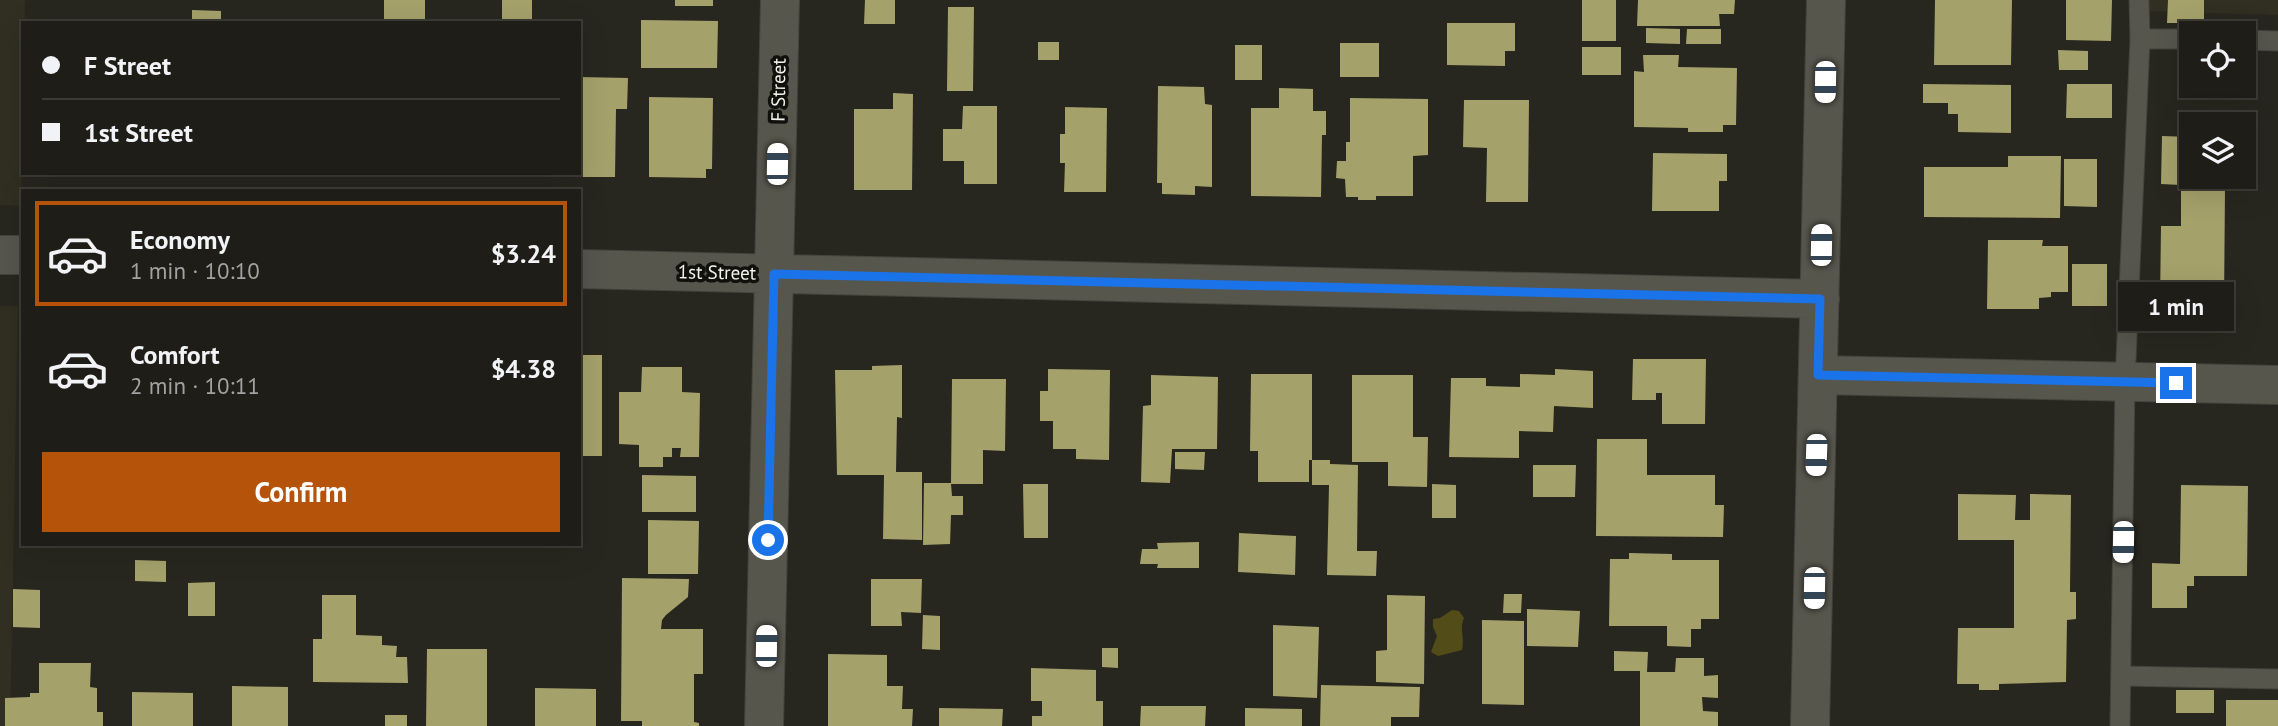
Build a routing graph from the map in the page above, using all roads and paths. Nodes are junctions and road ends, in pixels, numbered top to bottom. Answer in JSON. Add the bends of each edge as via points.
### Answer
{"nodes":[{"id":1,"x":780,"y":0,"type":"edge"},
{"id":2,"x":1826,"y":0,"type":"edge"},
{"id":3,"x":2139,"y":0,"type":"edge"},
{"id":4,"x":2140,"y":39,"type":"junction"},
{"id":5,"x":2179,"y":39,"type":"edge"},
{"id":6,"x":2256,"y":40,"type":"edge"},
{"id":7,"x":2278,"y":41,"type":"edge"},
{"id":8,"x":0,"y":255,"type":"edge"},
{"id":9,"x":21,"y":256,"type":"edge"},
{"id":10,"x":581,"y":269,"type":"edge"},
{"id":11,"x":774,"y":274,"type":"junction"},
{"id":12,"x":1820,"y":299,"type":"junction"},
{"id":13,"x":1818,"y":375,"type":"junction"},
{"id":14,"x":2125,"y":382,"type":"junction"},
{"id":15,"x":2278,"y":385,"type":"edge"},
{"id":16,"x":2121,"y":676,"type":"junction"},
{"id":17,"x":2278,"y":680,"type":"edge"},
{"id":18,"x":764,"y":726,"type":"edge"},
{"id":19,"x":1810,"y":726,"type":"edge"},
{"id":20,"x":2120,"y":726,"type":"edge"}],
"edges":[{"from":1,"to":11,"type":"street","name":"F Street"},
{"from":2,"to":12,"type":"street"},
{"from":3,"to":4,"type":"lane"},
{"from":4,"to":5,"type":"lane"},
{"from":4,"to":14,"type":"lane"},
{"from":6,"to":7,"type":"lane"},
{"from":8,"to":9,"type":"street"},
{"from":10,"to":11,"type":"street","name":"1st Street"},
{"from":11,"to":12,"type":"street","name":"1st Street"},
{"from":11,"to":18,"type":"street","name":"F Street"},
{"from":12,"to":13,"type":"street"},
{"from":13,"to":14,"type":"street"},
{"from":13,"to":19,"type":"street"},
{"from":14,"to":15,"type":"street"},
{"from":14,"to":16,"type":"lane"},
{"from":16,"to":17,"type":"lane"},
{"from":16,"to":20,"type":"lane"}]}
